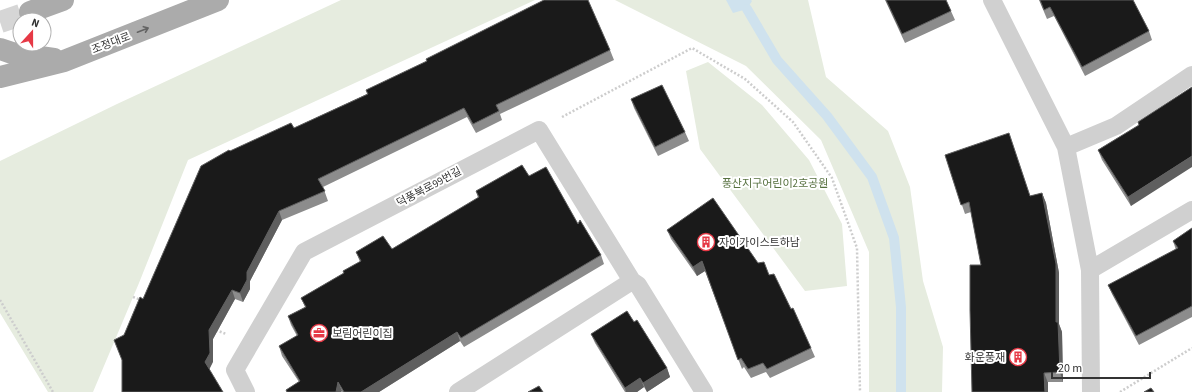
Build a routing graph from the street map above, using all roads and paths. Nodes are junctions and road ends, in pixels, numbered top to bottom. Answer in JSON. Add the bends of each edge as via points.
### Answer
{"nodes":[{"id":1,"x":63,"y":0,"type":"edge"},
{"id":2,"x":218,"y":0,"type":"edge"},
{"id":3,"x":992,"y":0,"type":"edge"},
{"id":4,"x":30,"y":12,"type":"tunnel mouth"},
{"id":5,"x":0,"y":49,"type":"edge"},
{"id":6,"x":64,"y":61,"type":"junction"},
{"id":7,"x":1192,"y":75,"type":"edge"},
{"id":8,"x":0,"y":77,"type":"edge"},
{"id":9,"x":538,"y":130,"type":"junction"},
{"id":10,"x":1066,"y":147,"type":"junction"},
{"id":11,"x":1192,"y":210,"type":"edge"},
{"id":12,"x":1090,"y":270,"type":"junction"},
{"id":13,"x":632,"y":281,"type":"junction"},
{"id":14,"x":133,"y":297,"type":"dead end"},
{"id":15,"x":0,"y":300,"type":"edge"},
{"id":16,"x":148,"y":303,"type":"edge"},
{"id":17,"x":214,"y":329,"type":"edge"},
{"id":18,"x":251,"y":344,"type":"junction"},
{"id":19,"x":1192,"y":348,"type":"edge"},
{"id":20,"x":53,"y":392,"type":"edge"},
{"id":21,"x":246,"y":392,"type":"edge"},
{"id":22,"x":458,"y":392,"type":"edge"},
{"id":23,"x":704,"y":392,"type":"edge"},
{"id":24,"x":860,"y":392,"type":"edge"},
{"id":25,"x":1091,"y":392,"type":"edge"},
{"id":26,"x":1120,"y":392,"type":"edge"}],
"edges":[{"from":1,"to":4,"type":"main road"},
{"from":6,"to":2,"type":"main road","name":"조정대로","one_way":true},
{"from":3,"to":10,"type":"lane"},
{"from":5,"to":6,"type":"main road"},
{"from":6,"to":8,"type":"main road","name":"조정대로"},
{"from":7,"to":10,"type":"lane","via":[[1116,126]]},
{"from":9,"to":13,"type":"lane"},
{"from":9,"to":18,"type":"lane","name":"덕풍북로99번길","via":[[304,252]]},
{"from":9,"to":24,"type":"path","via":[[692,48],[745,79],[793,122],[832,178],[857,248]]},
{"from":10,"to":12,"type":"lane"},
{"from":11,"to":12,"type":"lane"},
{"from":12,"to":25,"type":"lane"},
{"from":13,"to":22,"type":"lane"},
{"from":13,"to":23,"type":"lane","via":[[638,285]]},
{"from":14,"to":16,"type":"path"},
{"from":15,"to":20,"type":"path"},
{"from":17,"to":18,"type":"path"},
{"from":18,"to":21,"type":"lane","name":"덕풍북로99번길","via":[[235,370]]},
{"from":19,"to":26,"type":"path"}]}
